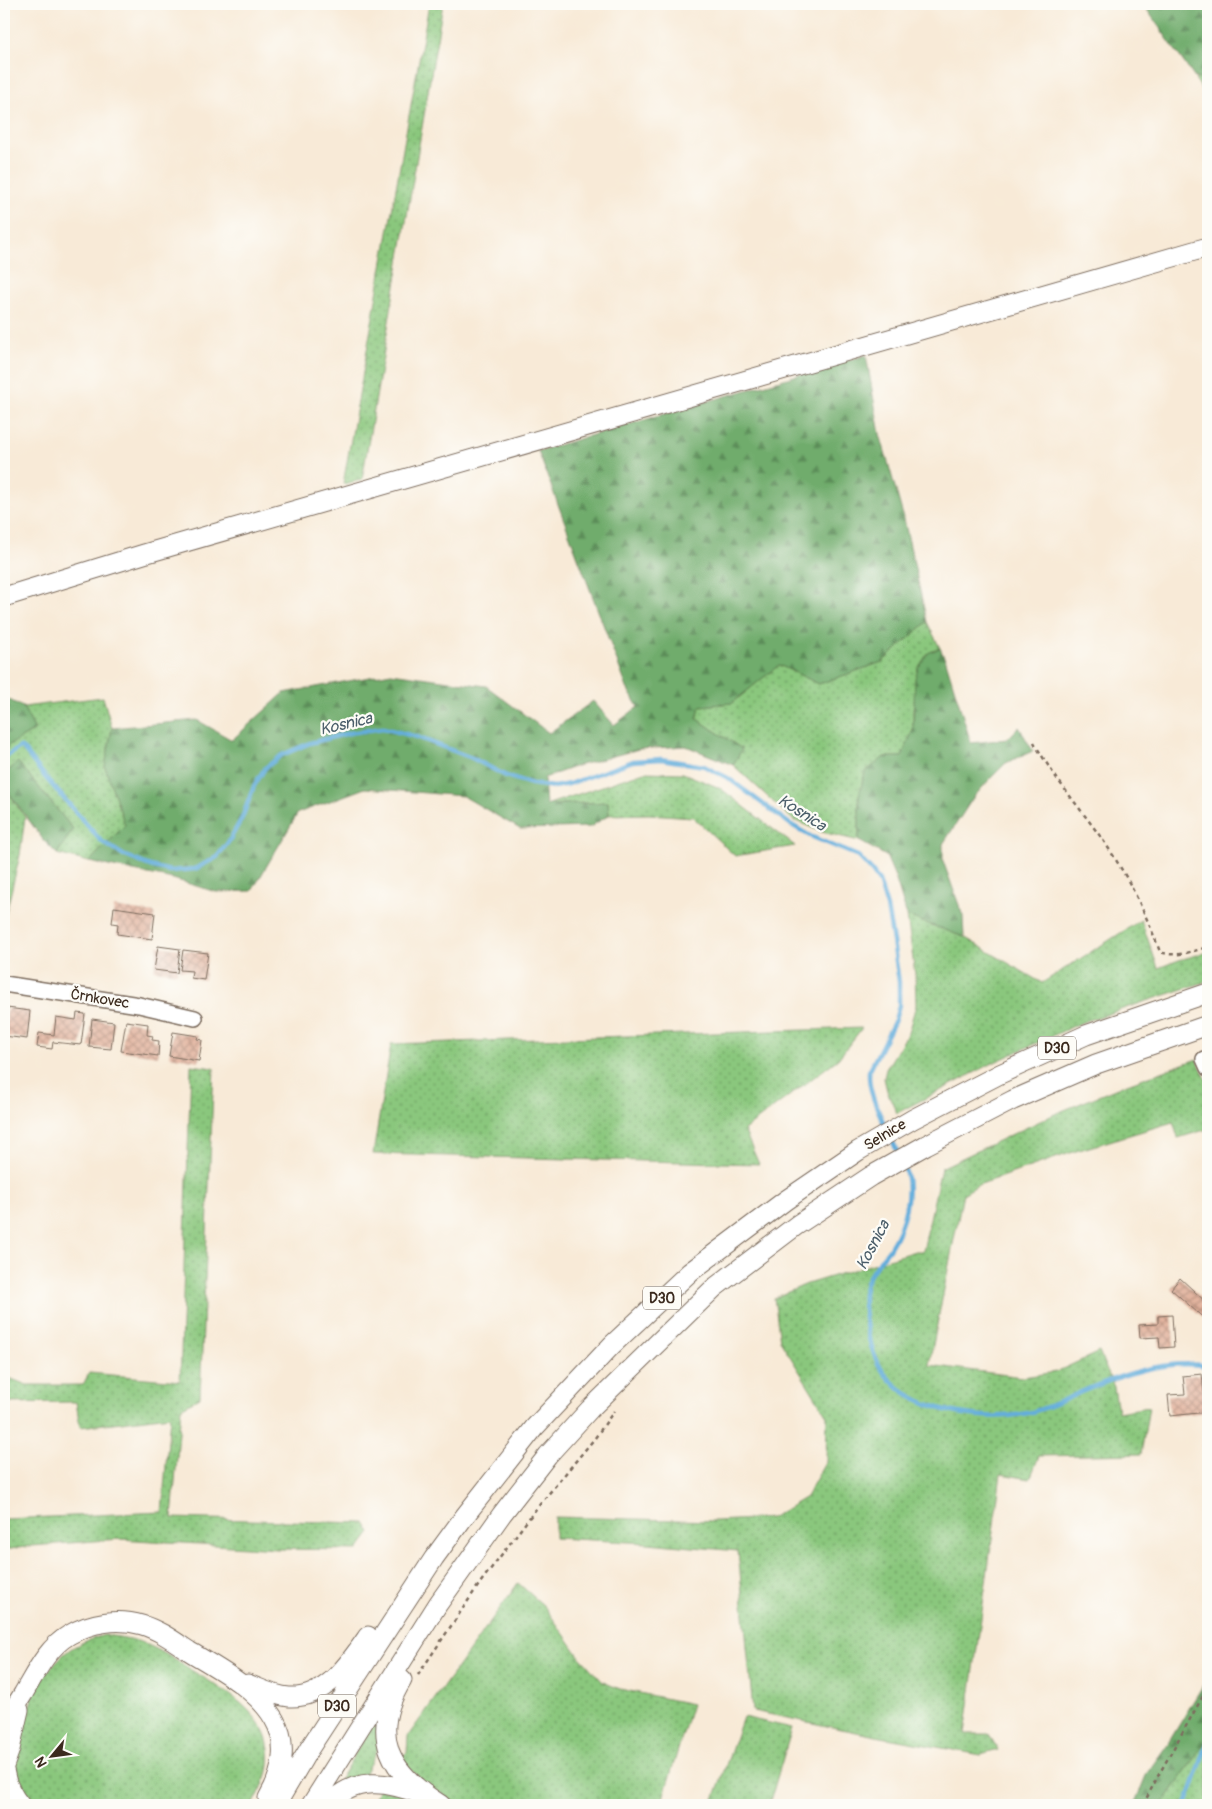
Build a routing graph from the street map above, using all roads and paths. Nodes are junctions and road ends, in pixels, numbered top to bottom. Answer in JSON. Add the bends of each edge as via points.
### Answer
{"nodes":[{"id":1,"x":1208,"y":247,"type":"edge"},
{"id":2,"x":4,"y":597,"type":"edge"},
{"id":3,"x":1034,"y":742,"type":"dead end"},
{"id":4,"x":1208,"y":947,"type":"edge"},
{"id":5,"x":4,"y":984,"type":"edge"},
{"id":6,"x":1208,"y":993,"type":"edge"},
{"id":7,"x":195,"y":1018,"type":"dead end"},
{"id":8,"x":1208,"y":1025,"type":"edge"},
{"id":9,"x":615,"y":1410,"type":"dead end"},
{"id":10,"x":401,"y":1608,"type":"junction"},
{"id":11,"x":421,"y":1630,"type":"junction"},
{"id":12,"x":231,"y":1677,"type":"junction"},
{"id":13,"x":416,"y":1679,"type":"dead end"},
{"id":14,"x":1208,"y":1687,"type":"edge"},
{"id":15,"x":22,"y":1695,"type":"junction"},
{"id":16,"x":4,"y":1726,"type":"edge"},
{"id":17,"x":4,"y":1768,"type":"edge"},
{"id":18,"x":435,"y":1801,"type":"edge"},
{"id":19,"x":20,"y":1805,"type":"edge"},
{"id":20,"x":264,"y":1805,"type":"edge"},
{"id":21,"x":276,"y":1805,"type":"edge"},
{"id":22,"x":311,"y":1805,"type":"edge"},
{"id":23,"x":328,"y":1805,"type":"edge"},
{"id":24,"x":1143,"y":1805,"type":"edge"}],
"edges":[{"from":1,"to":2,"type":"main road"},
{"from":3,"to":4,"type":"path","via":[[1109,849],[1137,898],[1160,952],[1179,955]]},
{"from":5,"to":7,"type":"street","name":"Črnkovec","via":[[139,1005]]},
{"from":6,"to":10,"type":"main road","name":"Selnice","number":"D30","via":[[1086,1035],[913,1119],[858,1151],[786,1200],[690,1272],[612,1345],[534,1428],[434,1558]]},
{"from":8,"to":11,"type":"main road","name":"Selnice","number":"D30","via":[[1096,1064],[1014,1100],[926,1145],[797,1225],[714,1288],[630,1368],[548,1456],[461,1569]]},
{"from":9,"to":13,"type":"path","via":[[480,1583]]},
{"from":10,"to":12,"type":"main road","via":[[370,1633],[342,1672],[314,1692],[302,1696],[277,1695]]},
{"from":10,"to":21,"type":"main road","number":"D30"},
{"from":11,"to":18,"type":"main road","via":[[414,1655],[387,1711],[385,1733],[390,1752],[402,1773]]},
{"from":11,"to":22,"type":"main road","number":"D30"},
{"from":12,"to":15,"type":"main road","via":[[157,1631],[124,1622],[106,1622],[58,1642]]},
{"from":12,"to":20,"type":"main road","via":[[266,1706],[281,1735],[280,1771]]},
{"from":14,"to":24,"type":"path"},
{"from":15,"to":16,"type":"main road"},
{"from":15,"to":17,"type":"main road"},
{"from":17,"to":19,"type":"main road","via":[[6,1783]]},
{"from":18,"to":23,"type":"main road","via":[[403,1787],[378,1783],[354,1788]]}]}
